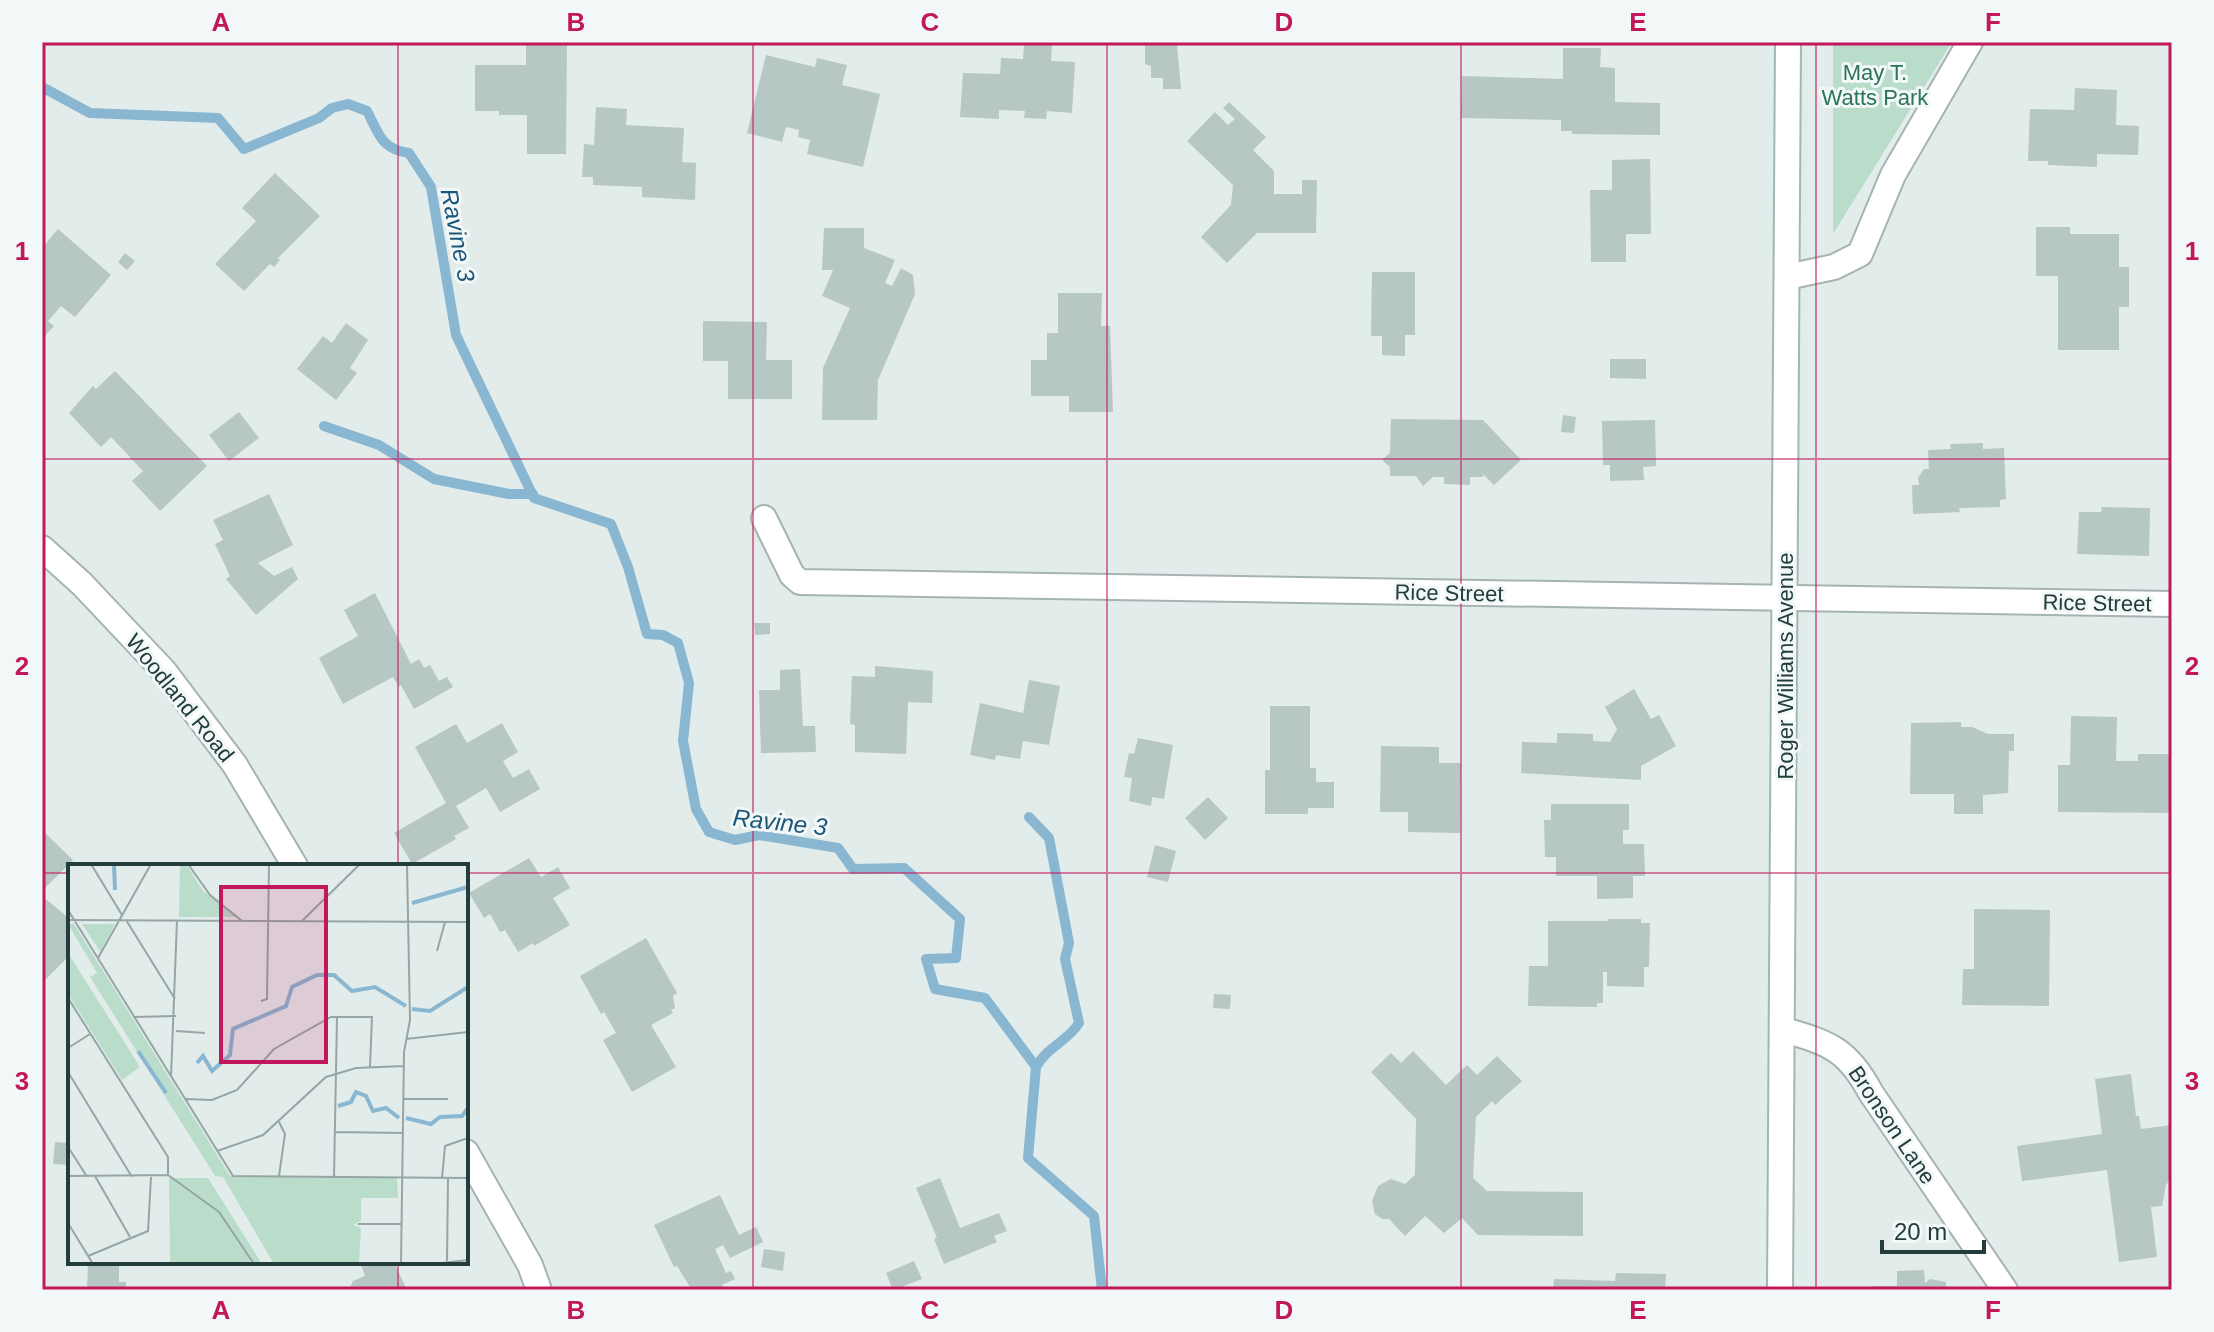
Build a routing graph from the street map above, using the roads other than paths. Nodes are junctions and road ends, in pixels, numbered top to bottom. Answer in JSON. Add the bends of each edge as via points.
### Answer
{"nodes":[{"id":1,"x":1788,"y":42,"type":"edge"},
{"id":2,"x":1970,"y":42,"type":"edge"},
{"id":3,"x":1787,"y":277,"type":"junction"},
{"id":4,"x":764,"y":518,"type":"dead end"},
{"id":5,"x":42,"y":548,"type":"edge"},
{"id":6,"x":1785,"y":599,"type":"junction"},
{"id":7,"x":2172,"y":604,"type":"edge"},
{"id":8,"x":294,"y":864,"type":"edge"},
{"id":9,"x":1784,"y":1030,"type":"junction"},
{"id":10,"x":468,"y":1156,"type":"edge"},
{"id":11,"x":539,"y":1290,"type":"edge"},
{"id":12,"x":1780,"y":1290,"type":"edge"},
{"id":13,"x":2005,"y":1290,"type":"edge"}],
"edges":[{"from":1,"to":3,"type":"street","name":"Roger Williams Avenue"},
{"from":2,"to":3,"type":"street","via":[[1893,175],[1860,254],[1834,267]]},
{"from":3,"to":6,"type":"street","name":"Roger Williams Avenue"},
{"from":4,"to":6,"type":"street","name":"Rice Street","via":[[800,582]]},
{"from":5,"to":8,"type":"street","name":"Woodland Road","via":[[164,671],[235,765]]},
{"from":6,"to":7,"type":"street","name":"Rice Street"},
{"from":6,"to":9,"type":"street","name":"Roger Williams Avenue"},
{"from":9,"to":12,"type":"street","name":"Roger Williams Avenue"},
{"from":9,"to":13,"type":"street","name":"Bronson Lane","via":[[1820,1040],[1858,1068]]},
{"from":10,"to":11,"type":"street"}]}
